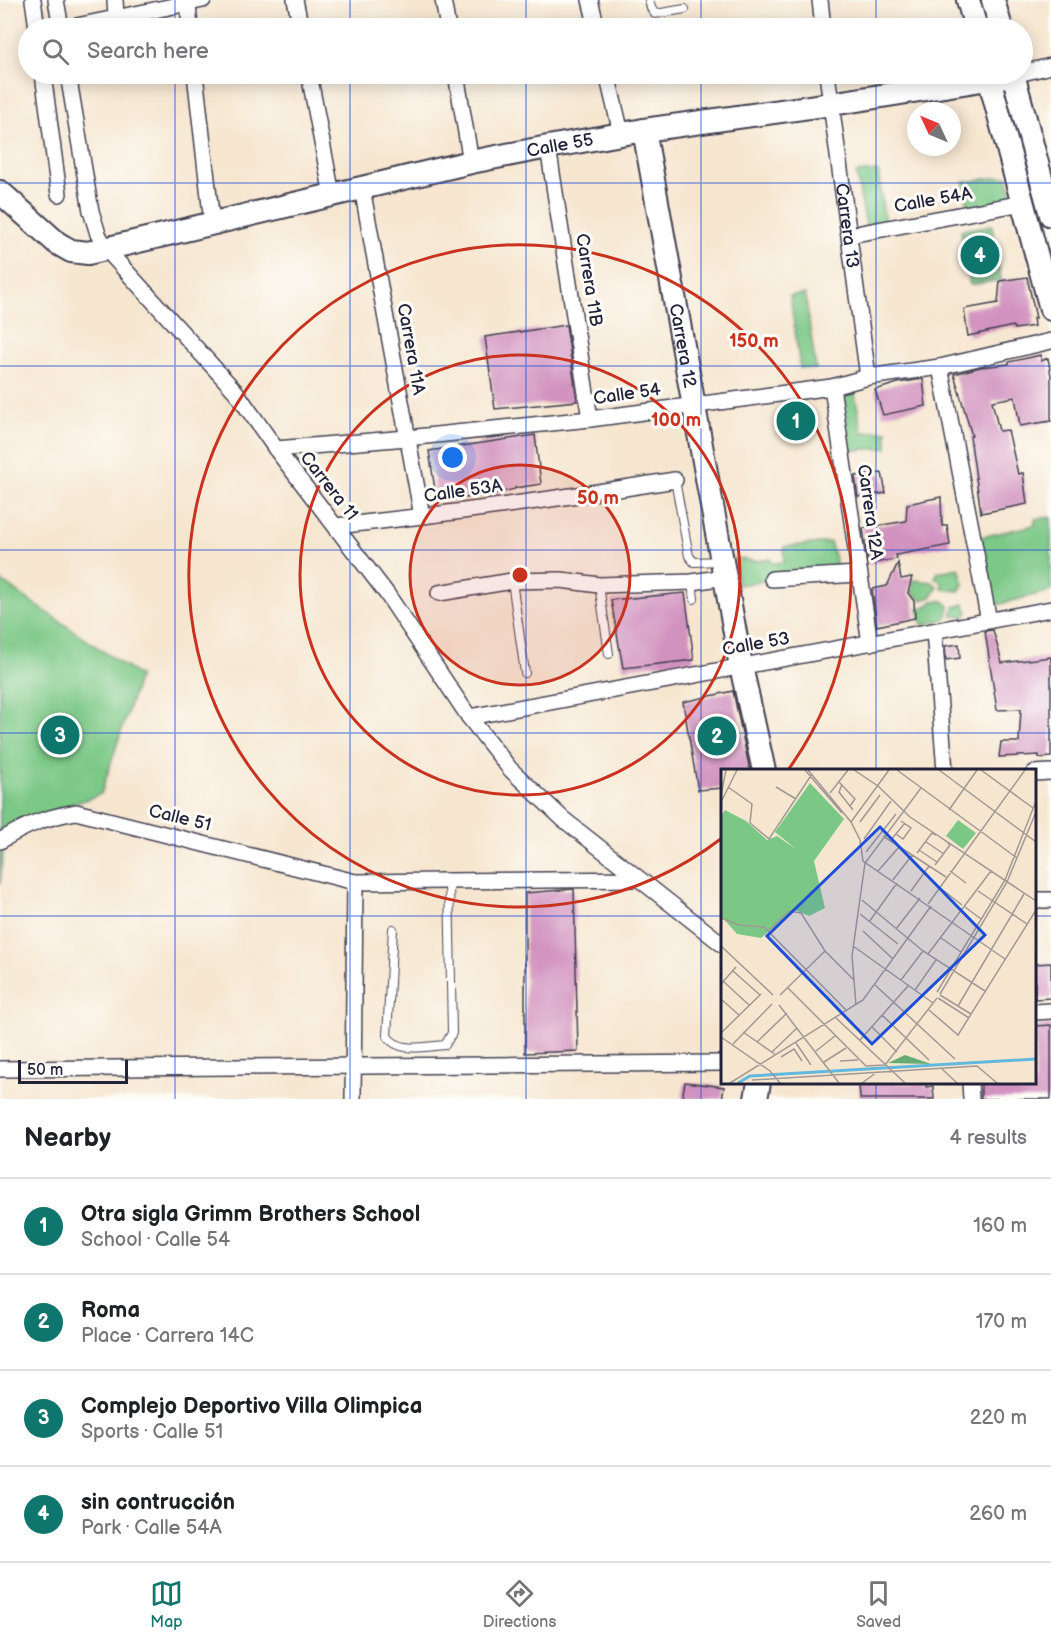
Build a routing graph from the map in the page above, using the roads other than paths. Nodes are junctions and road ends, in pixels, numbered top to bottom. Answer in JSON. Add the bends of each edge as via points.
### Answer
{"nodes":[{"id":1,"x":33,"y":0,"type":"edge"},
{"id":2,"x":56,"y":0,"type":"edge"},
{"id":3,"x":115,"y":0,"type":"edge"},
{"id":4,"x":203,"y":0,"type":"edge"},
{"id":5,"x":296,"y":0,"type":"edge"},
{"id":6,"x":443,"y":0,"type":"edge"},
{"id":7,"x":590,"y":0,"type":"edge"},
{"id":8,"x":649,"y":0,"type":"edge"},
{"id":9,"x":820,"y":0,"type":"edge"},
{"id":10,"x":968,"y":0,"type":"edge"},
{"id":11,"x":993,"y":0,"type":"edge"},
{"id":12,"x":188,"y":4,"type":"junction"},
{"id":13,"x":685,"y":9,"type":"dead end"},
{"id":14,"x":116,"y":17,"type":"junction"},
{"id":15,"x":36,"y":18,"type":"edge"},
{"id":16,"x":59,"y":18,"type":"edge"},
{"id":17,"x":112,"y":18,"type":"edge"},
{"id":18,"x":189,"y":18,"type":"edge"},
{"id":19,"x":299,"y":18,"type":"edge"},
{"id":20,"x":446,"y":18,"type":"edge"},
{"id":21,"x":594,"y":18,"type":"edge"},
{"id":22,"x":822,"y":18,"type":"edge"},
{"id":23,"x":973,"y":18,"type":"edge"},
{"id":24,"x":998,"y":18,"type":"edge"},
{"id":25,"x":1051,"y":66,"type":"edge"},
{"id":26,"x":1033,"y":70,"type":"edge"},
{"id":27,"x":44,"y":84,"type":"edge"},
{"id":28,"x":70,"y":84,"type":"edge"},
{"id":29,"x":196,"y":84,"type":"edge"},
{"id":30,"x":311,"y":84,"type":"edge"},
{"id":31,"x":458,"y":84,"type":"edge"},
{"id":32,"x":609,"y":84,"type":"edge"},
{"id":33,"x":828,"y":84,"type":"edge"},
{"id":34,"x":943,"y":84,"type":"edge"},
{"id":35,"x":990,"y":84,"type":"edge"},
{"id":36,"x":1019,"y":84,"type":"edge"},
{"id":37,"x":831,"y":104,"type":"junction"},
{"id":38,"x":644,"y":130,"type":"junction"},
{"id":39,"x":621,"y":133,"type":"junction"},
{"id":40,"x":548,"y":147,"type":"junction"},
{"id":41,"x":471,"y":162,"type":"junction"},
{"id":42,"x":362,"y":188,"type":"junction"},
{"id":43,"x":0,"y":192,"type":"edge"},
{"id":44,"x":59,"y":194,"type":"dead end"},
{"id":45,"x":332,"y":195,"type":"junction"},
{"id":46,"x":1023,"y":203,"type":"junction"},
{"id":47,"x":1051,"y":215,"type":"edge"},
{"id":48,"x":212,"y":223,"type":"junction"},
{"id":49,"x":850,"y":235,"type":"junction"},
{"id":50,"x":106,"y":249,"type":"junction"},
{"id":51,"x":1051,"y":309,"type":"edge"},
{"id":52,"x":1051,"y":341,"type":"edge"},
{"id":53,"x":940,"y":367,"type":"junction"},
{"id":54,"x":868,"y":377,"type":"junction"},
{"id":55,"x":832,"y":387,"type":"junction"},
{"id":56,"x":693,"y":405,"type":"junction"},
{"id":57,"x":591,"y":419,"type":"junction"},
{"id":58,"x":407,"y":438,"type":"junction"},
{"id":59,"x":276,"y":448,"type":"junction"},
{"id":60,"x":675,"y":480,"type":"joint"},
{"id":61,"x":422,"y":516,"type":"junction"},
{"id":62,"x":336,"y":526,"type":"junction"},
{"id":63,"x":723,"y":569,"type":"junction"},
{"id":64,"x":859,"y":574,"type":"junction"},
{"id":65,"x":772,"y":579,"type":"dead end"},
{"id":66,"x":512,"y":581,"type":"junction"},
{"id":67,"x":692,"y":582,"type":"junction"},
{"id":68,"x":599,"y":585,"type":"junction"},
{"id":69,"x":439,"y":593,"type":"dead end"},
{"id":70,"x":694,"y":599,"type":"dead end"},
{"id":71,"x":1051,"y":609,"type":"edge"},
{"id":72,"x":989,"y":621,"type":"junction"},
{"id":73,"x":934,"y":631,"type":"junction"},
{"id":74,"x":870,"y":643,"type":"junction"},
{"id":75,"x":609,"y":654,"type":"dead end"},
{"id":76,"x":741,"y":666,"type":"junction"},
{"id":77,"x":525,"y":673,"type":"dead end"},
{"id":78,"x":468,"y":717,"type":"junction"},
{"id":79,"x":764,"y":769,"type":"edge"},
{"id":80,"x":945,"y":769,"type":"edge"},
{"id":81,"x":1051,"y":772,"type":"edge"},
{"id":82,"x":1036,"y":773,"type":"edge"},
{"id":83,"x":0,"y":841,"type":"edge"},
{"id":84,"x":639,"y":879,"type":"junction"},
{"id":85,"x":449,"y":881,"type":"junction"},
{"id":86,"x":355,"y":882,"type":"junction"},
{"id":87,"x":393,"y":928,"type":"dead end"},
{"id":88,"x":721,"y":942,"type":"edge"},
{"id":89,"x":1051,"y":1011,"type":"edge"},
{"id":90,"x":1036,"y":1012,"type":"edge"},
{"id":91,"x":721,"y":1063,"type":"edge"},
{"id":92,"x":352,"y":1067,"type":"junction"},
{"id":93,"x":0,"y":1069,"type":"edge"},
{"id":94,"x":759,"y":1084,"type":"edge"},
{"id":95,"x":970,"y":1084,"type":"edge"},
{"id":96,"x":353,"y":1099,"type":"edge"},
{"id":97,"x":756,"y":1099,"type":"edge"},
{"id":98,"x":971,"y":1099,"type":"edge"}],
"edges":[{"from":1,"to":15,"type":"street"},
{"from":2,"to":16,"type":"street"},
{"from":3,"to":14,"type":"street"},
{"from":4,"to":12,"type":"street"},
{"from":5,"to":19,"type":"street"},
{"from":6,"to":20,"type":"street"},
{"from":7,"to":21,"type":"street"},
{"from":8,"to":13,"type":"lane","via":[[656,14]]},
{"from":9,"to":22,"type":"street"},
{"from":10,"to":23,"type":"street"},
{"from":11,"to":24,"type":"street"},
{"from":12,"to":14,"type":"street"},
{"from":12,"to":18,"type":"street"},
{"from":14,"to":17,"type":"street"},
{"from":25,"to":26,"type":"street","name":"Calle 55"},
{"from":27,"to":44,"type":"street"},
{"from":28,"to":50,"type":"street","name":"Carrera 11","via":[[91,211]]},
{"from":29,"to":48,"type":"street"},
{"from":30,"to":45,"type":"street"},
{"from":31,"to":41,"type":"street"},
{"from":32,"to":39,"type":"street"},
{"from":33,"to":37,"type":"street","name":"Carrera 13"},
{"from":34,"to":37,"type":"street","name":"Calle 55"},
{"from":35,"to":46,"type":"street"},
{"from":36,"to":47,"type":"street"},
{"from":37,"to":38,"type":"street","name":"Calle 55"},
{"from":37,"to":49,"type":"street","name":"Carrera 13"},
{"from":38,"to":39,"type":"street","name":"Calle 55"},
{"from":38,"to":56,"type":"street","name":"Carrera 12"},
{"from":39,"to":40,"type":"street","name":"Calle 55"},
{"from":40,"to":41,"type":"street","name":"Calle 55"},
{"from":40,"to":57,"type":"street","name":"Carrera 11B"},
{"from":41,"to":42,"type":"street","name":"Calle 55"},
{"from":42,"to":45,"type":"street","name":"Calle 55"},
{"from":42,"to":58,"type":"street","name":"Carrera 11A"},
{"from":43,"to":50,"type":"street","name":"Calle 55","via":[[71,251]]},
{"from":45,"to":48,"type":"street","name":"Calle 55"},
{"from":46,"to":49,"type":"street","name":"Calle 54A"},
{"from":46,"to":51,"type":"street"},
{"from":48,"to":50,"type":"street","name":"Calle 55"},
{"from":49,"to":54,"type":"street","name":"Carrera 13"},
{"from":50,"to":59,"type":"street","name":"Carrera 11","via":[[236,392]]},
{"from":52,"to":53,"type":"street","name":"Calle 54"},
{"from":53,"to":54,"type":"street","name":"Calle 54"},
{"from":53,"to":72,"type":"street"},
{"from":54,"to":55,"type":"street","name":"Calle 54"},
{"from":55,"to":56,"type":"street","name":"Calle 54"},
{"from":55,"to":64,"type":"street","name":"Carrera 12A"},
{"from":56,"to":57,"type":"street","name":"Calle 54"},
{"from":56,"to":63,"type":"street","name":"Carrera 12"},
{"from":57,"to":58,"type":"street","name":"Calle 54"},
{"from":58,"to":59,"type":"street","name":"Calle 54"},
{"from":58,"to":61,"type":"street","name":"Carrera 11A"},
{"from":59,"to":62,"type":"street","name":"Carrera 11"},
{"from":60,"to":61,"type":"street","name":"Calle 53A"},
{"from":60,"to":63,"type":"lane","via":[[689,556],[694,562]]},
{"from":61,"to":62,"type":"street","name":"Calle 53A"},
{"from":62,"to":78,"type":"street","name":"Carrera 11","via":[[387,594]]},
{"from":63,"to":67,"type":"street"},
{"from":63,"to":76,"type":"street","name":"Carrera 12"},
{"from":64,"to":65,"type":"street"},
{"from":64,"to":74,"type":"street","name":"Carrera 12A"},
{"from":66,"to":68,"type":"street","via":[[561,580]]},
{"from":66,"to":69,"type":"street"},
{"from":66,"to":77,"type":"lane"},
{"from":67,"to":68,"type":"street"},
{"from":67,"to":70,"type":"lane"},
{"from":68,"to":75,"type":"lane"},
{"from":71,"to":72,"type":"street","name":"Calle 53"},
{"from":72,"to":73,"type":"street","name":"Calle 53"},
{"from":73,"to":74,"type":"street","name":"Calle 53"},
{"from":73,"to":80,"type":"street"},
{"from":74,"to":76,"type":"street","name":"Calle 53"},
{"from":76,"to":78,"type":"street","name":"Calle 53"},
{"from":76,"to":79,"type":"street","name":"Carrera 12"},
{"from":78,"to":84,"type":"street","name":"Carrera 11","via":[[510,769],[563,819]]},
{"from":81,"to":82,"type":"street"},
{"from":83,"to":86,"type":"street","name":"Calle 51","via":[[36,821],[76,812]]},
{"from":84,"to":85,"type":"street","name":"Calle 51"},
{"from":84,"to":88,"type":"street","name":"Carrera 11"},
{"from":85,"to":86,"type":"street","name":"Calle 51"},
{"from":85,"to":87,"type":"lane","via":[[452,1033],[445,1045],[402,1047],[392,1044],[387,1036]]},
{"from":86,"to":92,"type":"street"},
{"from":89,"to":90,"type":"street"},
{"from":91,"to":92,"type":"street"},
{"from":92,"to":93,"type":"street"},
{"from":92,"to":96,"type":"street"},
{"from":94,"to":97,"type":"street"},
{"from":95,"to":98,"type":"street"}]}
